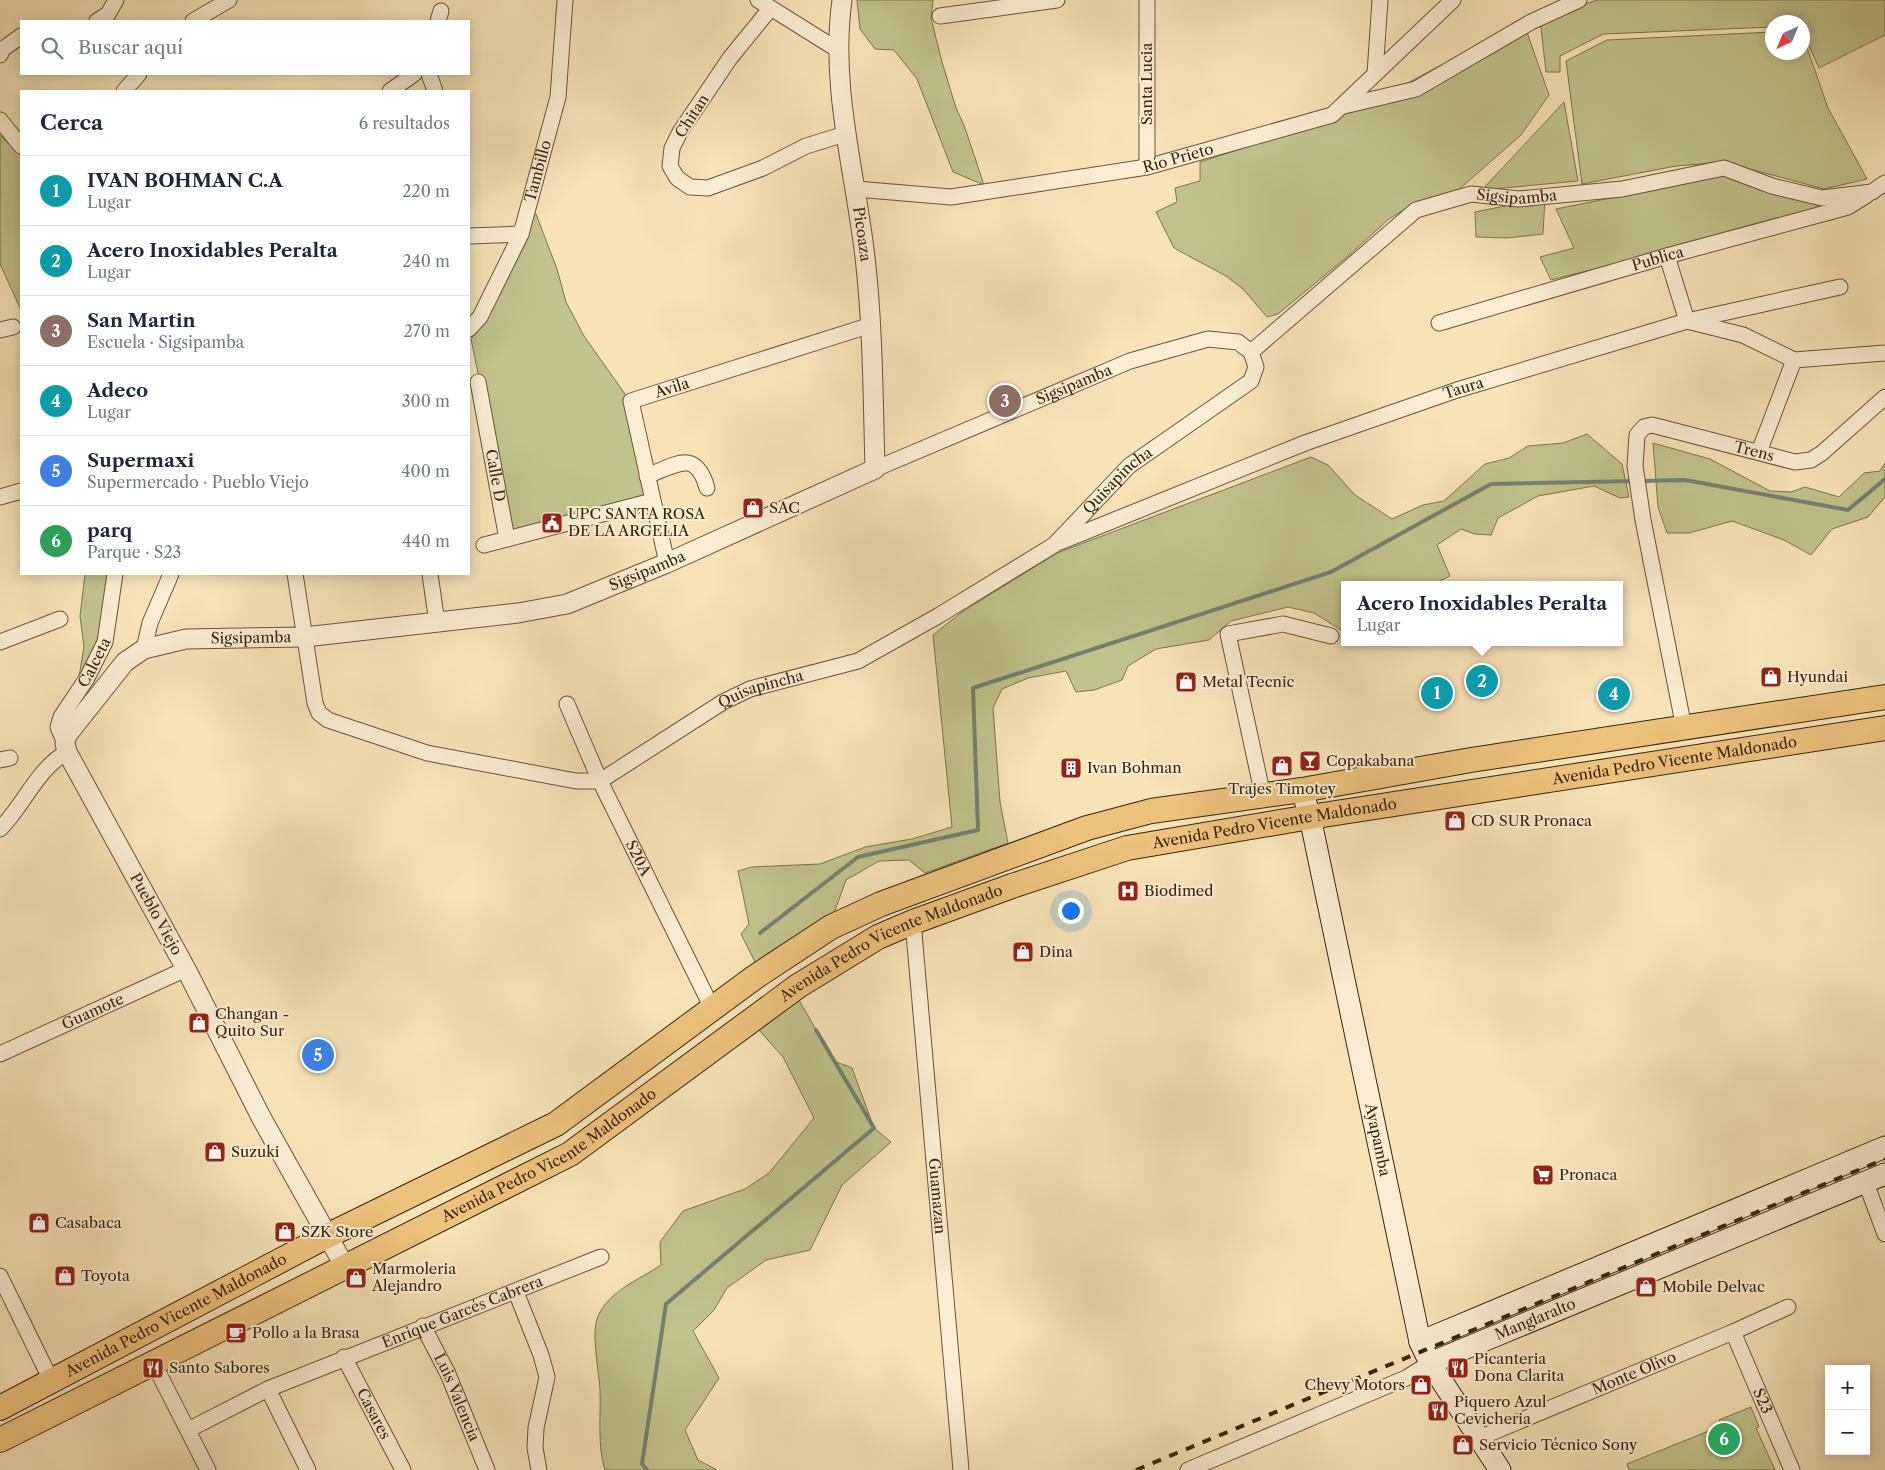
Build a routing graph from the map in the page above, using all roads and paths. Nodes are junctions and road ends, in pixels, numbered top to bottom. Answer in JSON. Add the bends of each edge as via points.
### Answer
{"nodes":[{"id":1,"x":116,"y":0,"type":"edge"},
{"id":2,"x":229,"y":0,"type":"edge"},
{"id":3,"x":565,"y":0,"type":"edge"},
{"id":4,"x":758,"y":0,"type":"edge"},
{"id":5,"x":842,"y":0,"type":"edge"},
{"id":6,"x":1057,"y":0,"type":"edge"},
{"id":7,"x":1147,"y":0,"type":"edge"},
{"id":8,"x":1380,"y":0,"type":"edge"},
{"id":9,"x":1453,"y":0,"type":"edge"},
{"id":10,"x":1580,"y":0,"type":"edge"},
{"id":11,"x":770,"y":9,"type":"junction"},
{"id":12,"x":940,"y":16,"type":"dead end"},
{"id":13,"x":99,"y":20,"type":"edge"},
{"id":14,"x":195,"y":20,"type":"edge"},
{"id":15,"x":20,"y":37,"type":"edge"},
{"id":16,"x":838,"y":50,"type":"junction"},
{"id":17,"x":0,"y":55,"type":"edge"},
{"id":18,"x":1375,"y":74,"type":"junction"},
{"id":19,"x":138,"y":75,"type":"edge"},
{"id":20,"x":413,"y":75,"type":"edge"},
{"id":21,"x":429,"y":75,"type":"edge"},
{"id":22,"x":125,"y":90,"type":"edge"},
{"id":23,"x":391,"y":90,"type":"edge"},
{"id":24,"x":435,"y":90,"type":"edge"},
{"id":25,"x":1344,"y":106,"type":"junction"},
{"id":26,"x":0,"y":120,"type":"edge"},
{"id":27,"x":846,"y":134,"type":"junction"},
{"id":28,"x":20,"y":145,"type":"edge"},
{"id":29,"x":1147,"y":168,"type":"junction"},
{"id":30,"x":1879,"y":187,"type":"edge"},
{"id":31,"x":856,"y":189,"type":"junction"},
{"id":32,"x":521,"y":234,"type":"junction"},
{"id":33,"x":470,"y":236,"type":"edge"},
{"id":34,"x":1667,"y":256,"type":"junction"},
{"id":35,"x":1840,"y":287,"type":"dead end"},
{"id":36,"x":1688,"y":321,"type":"junction"},
{"id":37,"x":1439,"y":323,"type":"dead end"},
{"id":38,"x":871,"y":325,"type":"junction"},
{"id":39,"x":470,"y":328,"type":"edge"},
{"id":40,"x":1251,"y":352,"type":"junction"},
{"id":41,"x":1885,"y":353,"type":"edge"},
{"id":42,"x":1794,"y":360,"type":"junction"},
{"id":43,"x":478,"y":382,"type":"dead end"},
{"id":44,"x":1885,"y":397,"type":"edge"},
{"id":45,"x":1759,"y":452,"type":"junction"},
{"id":46,"x":875,"y":470,"type":"junction"},
{"id":47,"x":647,"y":476,"type":"junction"},
{"id":48,"x":708,"y":488,"type":"dead end"},
{"id":49,"x":20,"y":491,"type":"edge"},
{"id":50,"x":0,"y":497,"type":"edge"},
{"id":51,"x":652,"y":501,"type":"junction"},
{"id":52,"x":507,"y":539,"type":"junction"},
{"id":53,"x":484,"y":545,"type":"dead end"},
{"id":54,"x":1054,"y":545,"type":"junction"},
{"id":55,"x":667,"y":563,"type":"junction"},
{"id":56,"x":115,"y":575,"type":"edge"},
{"id":57,"x":171,"y":575,"type":"edge"},
{"id":58,"x":295,"y":575,"type":"edge"},
{"id":59,"x":430,"y":575,"type":"edge"},
{"id":60,"x":60,"y":619,"type":"dead end"},
{"id":61,"x":437,"y":623,"type":"junction"},
{"id":62,"x":1331,"y":636,"type":"dead end"},
{"id":63,"x":305,"y":637,"type":"junction"},
{"id":64,"x":0,"y":642,"type":"edge"},
{"id":65,"x":144,"y":649,"type":"junction"},
{"id":66,"x":1885,"y":696,"type":"edge"},
{"id":67,"x":567,"y":704,"type":"dead end"},
{"id":68,"x":1684,"y":728,"type":"junction"},
{"id":69,"x":1885,"y":728,"type":"edge"},
{"id":70,"x":66,"y":748,"type":"junction"},
{"id":71,"x":600,"y":781,"type":"junction"},
{"id":72,"x":1302,"y":790,"type":"junction"},
{"id":73,"x":1263,"y":796,"type":"junction"},
{"id":74,"x":1310,"y":816,"type":"junction"},
{"id":75,"x":0,"y":829,"type":"edge"},
{"id":76,"x":913,"y":922,"type":"junction"},
{"id":77,"x":186,"y":969,"type":"junction"},
{"id":78,"x":714,"y":1010,"type":"junction"},
{"id":79,"x":0,"y":1054,"type":"edge"},
{"id":80,"x":1885,"y":1147,"type":"edge"},
{"id":81,"x":1885,"y":1174,"type":"edge"},
{"id":82,"x":1866,"y":1183,"type":"junction"},
{"id":83,"x":1885,"y":1234,"type":"edge"},
{"id":84,"x":328,"y":1236,"type":"junction"},
{"id":85,"x":601,"y":1257,"type":"dead end"},
{"id":86,"x":344,"y":1265,"type":"junction"},
{"id":87,"x":0,"y":1276,"type":"edge"},
{"id":88,"x":516,"y":1292,"type":"junction"},
{"id":89,"x":1788,"y":1307,"type":"dead end"},
{"id":90,"x":423,"y":1326,"type":"junction"},
{"id":91,"x":1733,"y":1332,"type":"junction"},
{"id":92,"x":1420,"y":1342,"type":"junction"},
{"id":93,"x":344,"y":1358,"type":"junction"},
{"id":94,"x":1430,"y":1363,"type":"junction"},
{"id":95,"x":154,"y":1364,"type":"junction"},
{"id":96,"x":51,"y":1380,"type":"junction"},
{"id":97,"x":268,"y":1389,"type":"junction"},
{"id":98,"x":0,"y":1408,"type":"edge"},
{"id":99,"x":188,"y":1430,"type":"junction"},
{"id":100,"x":1479,"y":1438,"type":"junction"},
{"id":101,"x":0,"y":1440,"type":"edge"},
{"id":102,"x":208,"y":1470,"type":"edge"},
{"id":103,"x":308,"y":1470,"type":"edge"},
{"id":104,"x":404,"y":1470,"type":"edge"},
{"id":105,"x":488,"y":1470,"type":"edge"},
{"id":106,"x":539,"y":1470,"type":"edge"},
{"id":107,"x":961,"y":1470,"type":"edge"},
{"id":108,"x":1188,"y":1470,"type":"edge"},
{"id":109,"x":1500,"y":1470,"type":"edge"},
{"id":110,"x":1792,"y":1470,"type":"edge"}],
"edges":[{"from":1,"to":13,"type":"street","via":[[108,14]]},
{"from":2,"to":14,"type":"street"},
{"from":3,"to":32,"type":"street","name":"Tambillo","via":[[558,97]]},
{"from":4,"to":11,"type":"street"},
{"from":5,"to":16,"type":"street","name":"Picoaza"},
{"from":6,"to":12,"type":"street"},
{"from":7,"to":29,"type":"street","name":"Santa Lucia"},
{"from":8,"to":18,"type":"street"},
{"from":9,"to":18,"type":"street","name":"Río Prieto"},
{"from":10,"to":25,"type":"street","via":[[1532,22],[1416,89]]},
{"from":11,"to":16,"type":"street"},
{"from":11,"to":27,"type":"street","name":"Chitan","via":[[730,58],[680,132],[672,148],[670,166],[677,178],[690,187],[708,188],[763,168],[806,146]]},
{"from":15,"to":17,"type":"street"},
{"from":16,"to":27,"type":"street","name":"Picoaza"},
{"from":18,"to":25,"type":"street","name":"Río Prieto"},
{"from":19,"to":22,"type":"street"},
{"from":20,"to":23,"type":"street"},
{"from":21,"to":24,"type":"street"},
{"from":25,"to":29,"type":"street","name":"Río Prieto","via":[[1332,115]]},
{"from":26,"to":28,"type":"street"},
{"from":27,"to":31,"type":"street","name":"Picoaza"},
{"from":29,"to":31,"type":"street","name":"Río Prieto","via":[[951,197]]},
{"from":30,"to":34,"type":"street","name":"Publica","via":[[1848,207]]},
{"from":30,"to":40,"type":"street","name":"Sigsipamba","via":[[1822,198],[1772,186],[1724,168],[1622,189],[1519,199],[1471,194],[1416,210]]},
{"from":31,"to":38,"type":"street","name":"Picoaza"},
{"from":32,"to":33,"type":"street"},
{"from":32,"to":39,"type":"street","name":"Tambillo","via":[[480,317]]},
{"from":34,"to":36,"type":"street"},
{"from":34,"to":37,"type":"street","name":"Publica"},
{"from":35,"to":36,"type":"street","name":"Taura"},
{"from":36,"to":42,"type":"street","via":[[1743,335]]},
{"from":36,"to":54,"type":"street","name":"Taura","via":[[1458,390],[1305,443]]},
{"from":38,"to":46,"type":"street","name":"Picoaza"},
{"from":38,"to":47,"type":"street","name":"Avila","via":[[631,401]]},
{"from":40,"to":46,"type":"street","name":"Sigsipamba","via":[[1238,342],[1208,338],[1130,361]]},
{"from":40,"to":54,"type":"street","name":"Quisapincha","via":[[1256,367],[1251,381],[1130,466]]},
{"from":41,"to":42,"type":"street"},
{"from":42,"to":45,"type":"street"},
{"from":43,"to":52,"type":"street","name":"Calle D"},
{"from":44,"to":45,"type":"street","name":"Trens","via":[[1812,460],[1795,462]]},
{"from":45,"to":68,"type":"street","name":"Trens","via":[[1652,425],[1644,427],[1638,435],[1635,466],[1642,520]]},
{"from":46,"to":55,"type":"street","name":"Sigsipamba"},
{"from":47,"to":48,"type":"street","via":[[689,462],[697,464],[703,471]]},
{"from":47,"to":51,"type":"street","name":"Avila"},
{"from":49,"to":50,"type":"street"},
{"from":51,"to":52,"type":"street"},
{"from":51,"to":55,"type":"street","name":"Avila"},
{"from":52,"to":53,"type":"street"},
{"from":54,"to":71,"type":"street","name":"Quisapincha","via":[[858,661],[750,689],[723,702]]},
{"from":55,"to":61,"type":"street","name":"Sigsipamba","via":[[567,604]]},
{"from":56,"to":70,"type":"street","name":"Calceta","via":[[105,642],[58,727]]},
{"from":57,"to":65,"type":"street","via":[[150,623]]},
{"from":58,"to":63,"type":"street"},
{"from":59,"to":61,"type":"street"},
{"from":60,"to":64,"type":"street"},
{"from":61,"to":63,"type":"street","name":"Sigsipamba"},
{"from":62,"to":73,"type":"street","via":[[1283,624],[1228,634]]},
{"from":63,"to":65,"type":"street","name":"Sigsipamba","via":[[186,639]]},
{"from":63,"to":71,"type":"street","via":[[315,703],[319,713],[328,720],[427,753],[576,781]]},
{"from":65,"to":70,"type":"street","via":[[125,662],[67,735]]},
{"from":66,"to":68,"type":"main road","name":"Avenida Pedro Vicente Maldonado"},
{"from":67,"to":71,"type":"street","name":"S20A"},
{"from":68,"to":72,"type":"main road","name":"Avenida Pedro Vicente Maldonado","via":[[1471,760]]},
{"from":69,"to":74,"type":"main road","name":"Avenida Pedro Vicente Maldonado"},
{"from":70,"to":75,"type":"street","via":[[48,765],[14,815]]},
{"from":70,"to":77,"type":"street","name":"Pueblo Viejo"},
{"from":71,"to":78,"type":"street","name":"S20A"},
{"from":72,"to":73,"type":"main road","name":"Avenida Pedro Vicente Maldonado"},
{"from":72,"to":74,"type":"main road","name":"Ayapamba"},
{"from":73,"to":78,"type":"main road","name":"Avenida Pedro Vicente Maldonado","via":[[1151,811],[1087,828],[881,904],[831,928],[755,978]]},
{"from":74,"to":76,"type":"main road","name":"Avenida Pedro Vicente Maldonado","via":[[1108,853]]},
{"from":74,"to":92,"type":"main road","name":"Ayapamba"},
{"from":76,"to":86,"type":"main road","name":"Avenida Pedro Vicente Maldonado","via":[[854,950],[798,986],[570,1154]]},
{"from":76,"to":107,"type":"street","name":"Guamazan"},
{"from":77,"to":79,"type":"street","name":"Guamote"},
{"from":77,"to":84,"type":"street","name":"Pueblo Viejo","via":[[262,1119]]},
{"from":78,"to":84,"type":"main road","name":"Avenida Pedro Vicente Maldonado","via":[[556,1124]]},
{"from":80,"to":92,"type":"main road","name":"Manglaralto"},
{"from":81,"to":82,"type":"main road","name":"Manglaralto"},
{"from":82,"to":83,"type":"street"},
{"from":82,"to":94,"type":"main road","name":"Manglaralto"},
{"from":84,"to":86,"type":"street","name":"Pueblo Viejo"},
{"from":84,"to":96,"type":"main road","name":"Avenida Pedro Vicente Maldonado"},
{"from":85,"to":88,"type":"street","name":"Enrique Garcés Cabrera"},
{"from":86,"to":95,"type":"main road","name":"Avenida Pedro Vicente Maldonado"},
{"from":87,"to":96,"type":"street"},
{"from":88,"to":90,"type":"street","name":"Enrique Garcés Cabrera"},
{"from":88,"to":106,"type":"street","via":[[547,1377],[536,1428]]},
{"from":89,"to":91,"type":"street","name":"Monte Olivo"},
{"from":90,"to":93,"type":"street","name":"Enrique Garcés Cabrera"},
{"from":90,"to":105,"type":"street","name":"Luis Valencia"},
{"from":91,"to":100,"type":"street","name":"Monte Olivo"},
{"from":91,"to":110,"type":"street","name":"S23"},
{"from":92,"to":94,"type":"main road","name":"Ayapamba"},
{"from":93,"to":97,"type":"street","name":"Enrique Garcés Cabrera"},
{"from":93,"to":104,"type":"street","name":"Casares"},
{"from":94,"to":100,"type":"main road","name":"Ayapamba"},
{"from":94,"to":108,"type":"street","name":"Manglaralto","via":[[1406,1378]]},
{"from":95,"to":99,"type":"street"},
{"from":95,"to":101,"type":"main road","name":"Avenida Pedro Vicente Maldonado"},
{"from":96,"to":98,"type":"main road","name":"Avenida Pedro Vicente Maldonado"},
{"from":97,"to":99,"type":"street","name":"Enrique Garcés Cabrera"},
{"from":97,"to":103,"type":"street"},
{"from":99,"to":102,"type":"street"},
{"from":100,"to":109,"type":"main road","name":"Ayapamba"}]}
